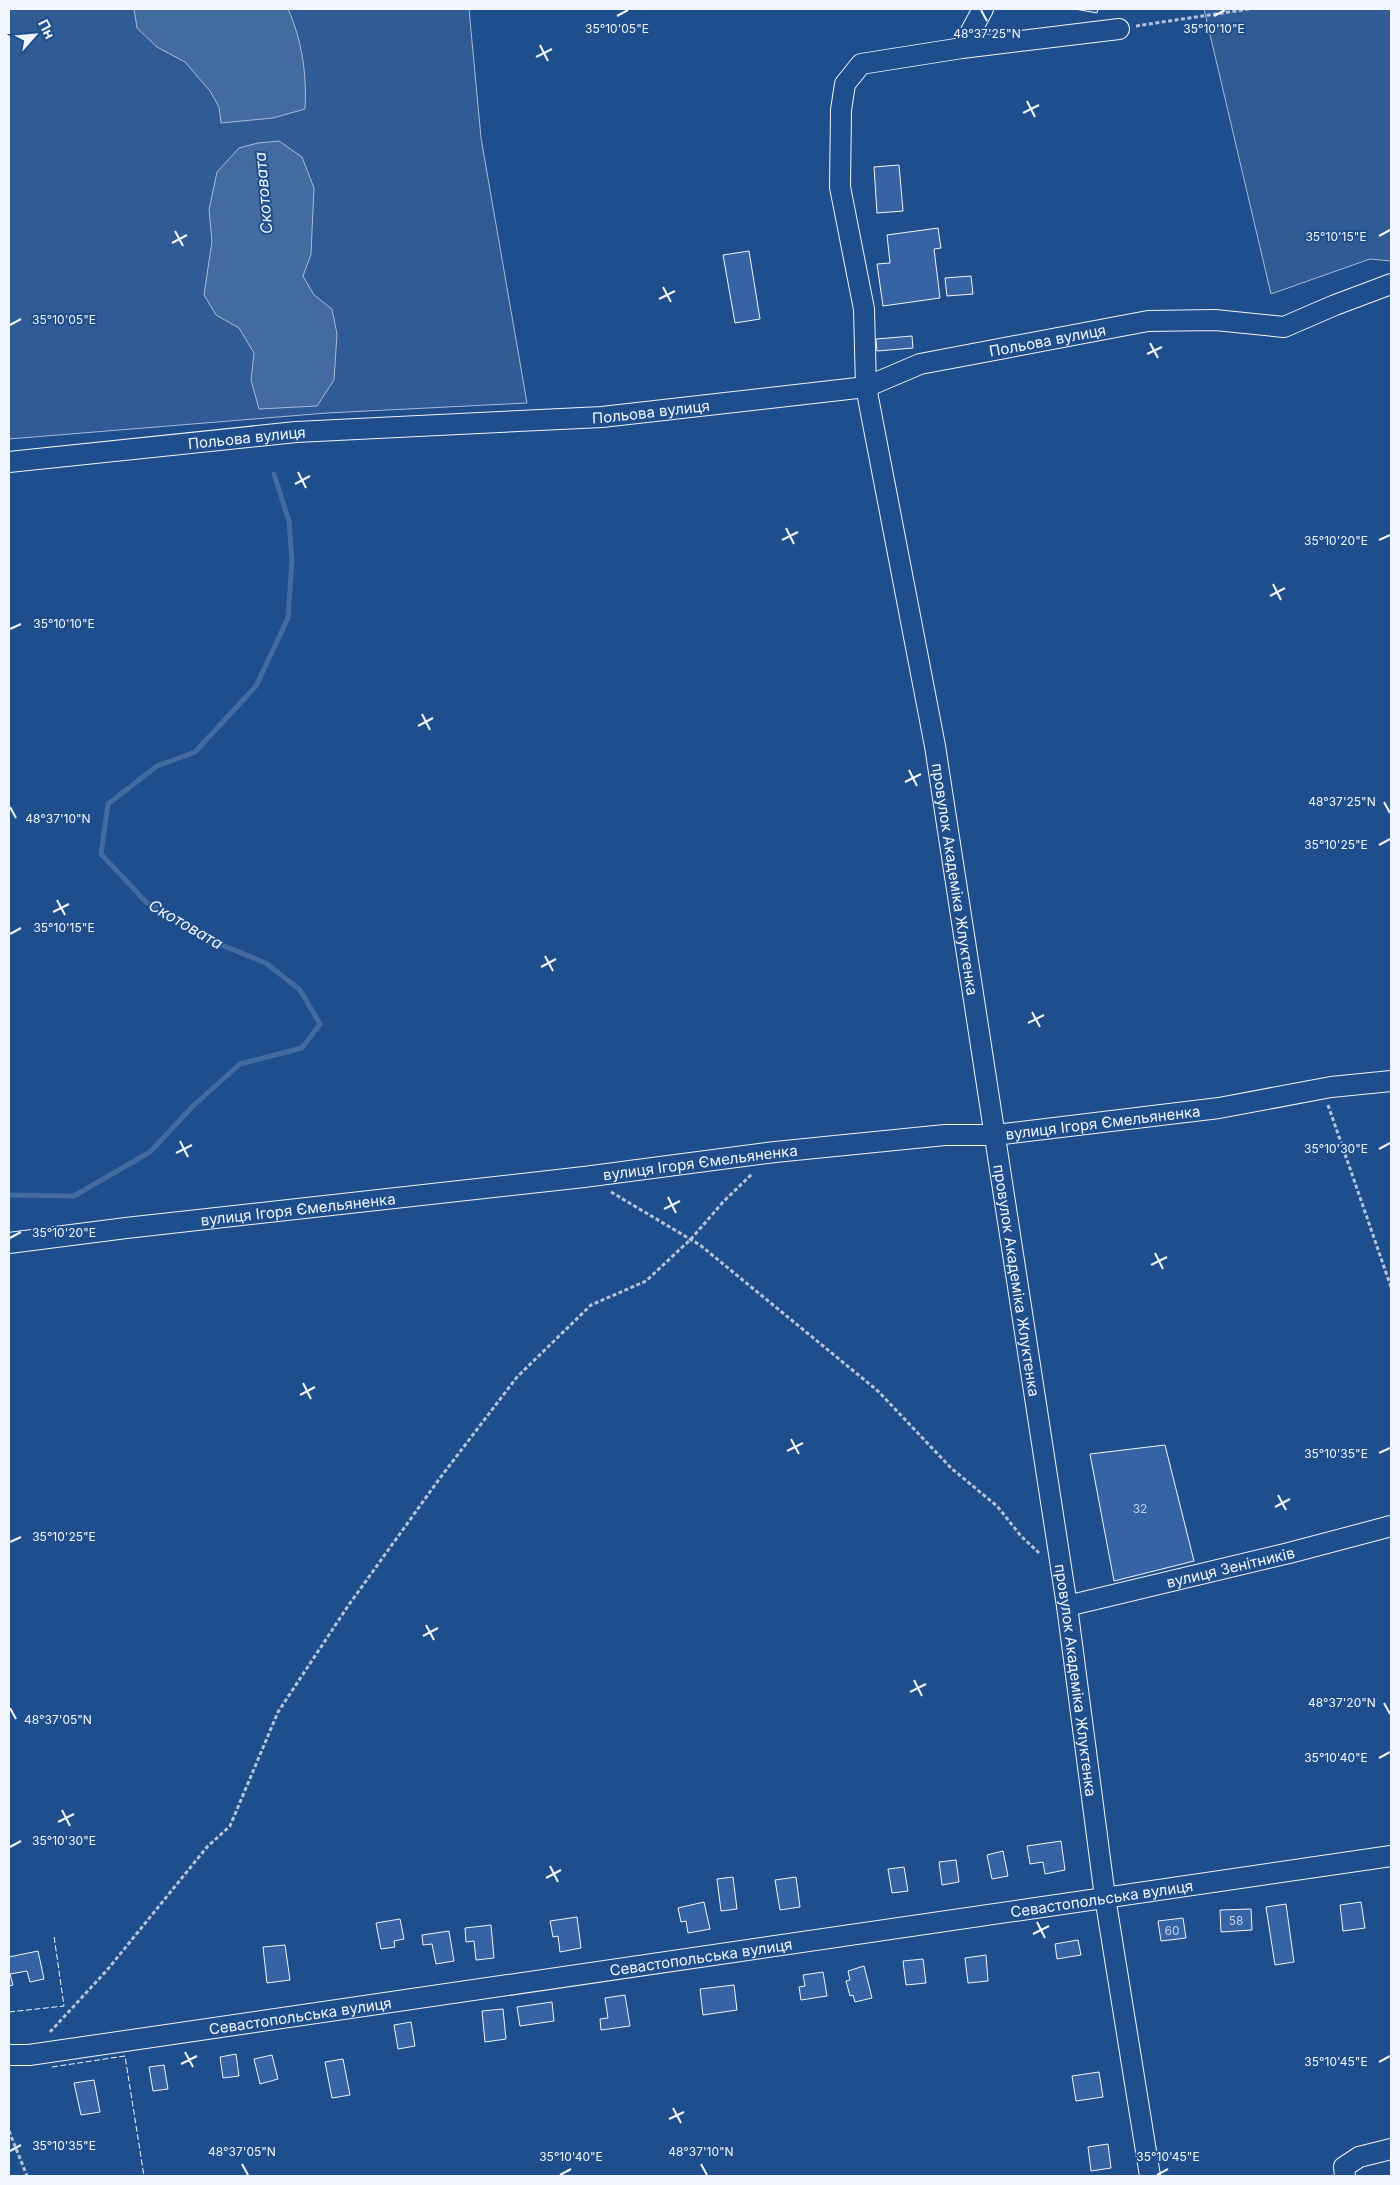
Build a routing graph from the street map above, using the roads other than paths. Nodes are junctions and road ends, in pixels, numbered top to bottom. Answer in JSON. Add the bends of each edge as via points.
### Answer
{"nodes":[{"id":1,"x":983,"y":9,"type":"edge"},
{"id":2,"x":1119,"y":29,"type":"road end"},
{"id":3,"x":962,"y":48,"type":"junction"},
{"id":4,"x":1391,"y":284,"type":"edge"},
{"id":5,"x":866,"y":387,"type":"junction"},
{"id":6,"x":9,"y":462,"type":"edge"},
{"id":7,"x":1391,"y":1081,"type":"edge"},
{"id":8,"x":996,"y":1135,"type":"junction"},
{"id":9,"x":9,"y":1244,"type":"edge"},
{"id":10,"x":1391,"y":1526,"type":"edge"},
{"id":11,"x":1067,"y":1606,"type":"junction"},
{"id":12,"x":1391,"y":1856,"type":"edge"},
{"id":13,"x":1105,"y":1897,"type":"junction"},
{"id":14,"x":9,"y":2055,"type":"edge"},
{"id":15,"x":1391,"y":2149,"type":"edge"},
{"id":16,"x":1150,"y":2176,"type":"edge"},
{"id":17,"x":1345,"y":2176,"type":"edge"}],
"edges":[{"from":1,"to":3,"type":"street"},
{"from":2,"to":3,"type":"street","name":"провулок Академіка Жлуктенка"},
{"from":3,"to":5,"type":"street","name":"провулок Академіка Жлуктенка","via":[[861,64],[845,84],[841,110],[840,186],[864,309]]},
{"from":4,"to":5,"type":"street","name":"Польова вулиця","via":[[1284,328],[1215,320],[1148,321],[920,364]]},
{"from":5,"to":6,"type":"street","name":"Польова вулиця","via":[[602,417],[296,432]]},
{"from":5,"to":8,"type":"street","name":"провулок Академіка Жлуктенка","via":[[935,746]]},
{"from":7,"to":8,"type":"street","name":"вулиця Ігоря Ємельяненка","via":[[1331,1087],[1218,1108]]},
{"from":8,"to":9,"type":"street","name":"вулиця Ігоря Ємельяненка","via":[[945,1135],[775,1152]]},
{"from":8,"to":11,"type":"street","name":"провулок Академіка Жлуктенка"},
{"from":10,"to":11,"type":"street","name":"вулиця Зенітників"},
{"from":11,"to":13,"type":"street","name":"провулок Академіка Жлуктенка"},
{"from":12,"to":13,"type":"street","name":"Севастопольська вулиця"},
{"from":13,"to":14,"type":"street","name":"Севастопольська вулиця"},
{"from":13,"to":16,"type":"street","name":"провулок Академіка Жлуктенка"},
{"from":15,"to":17,"type":"street","via":[[1359,2157],[1344,2167]]}]}
